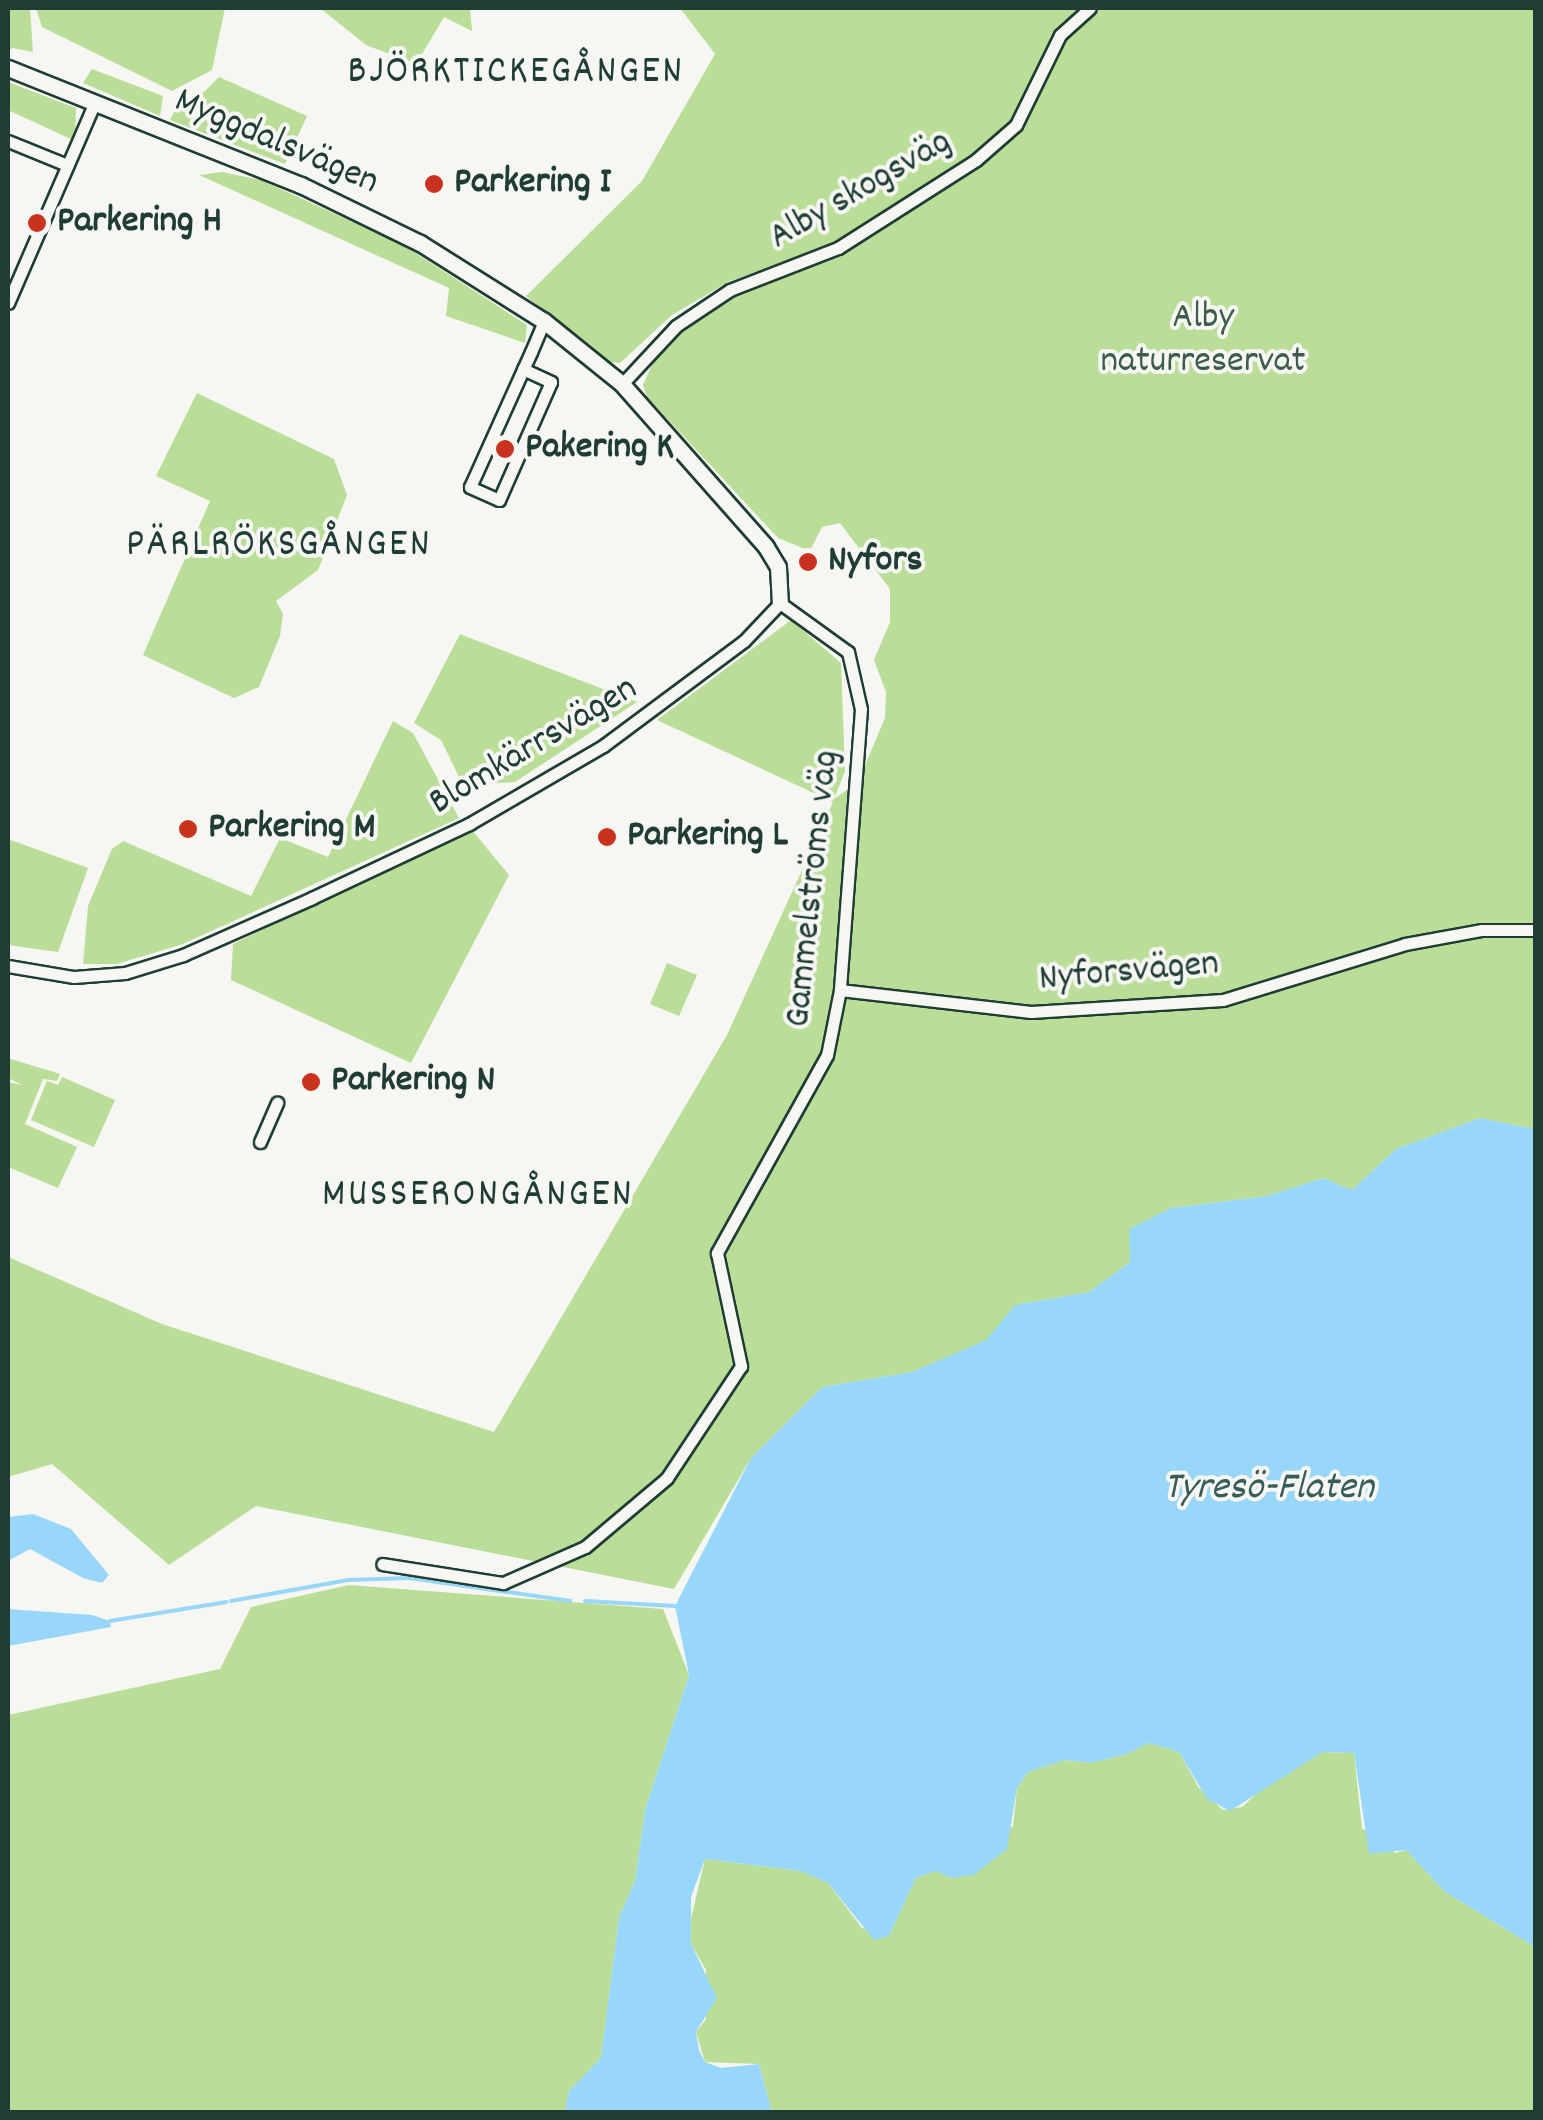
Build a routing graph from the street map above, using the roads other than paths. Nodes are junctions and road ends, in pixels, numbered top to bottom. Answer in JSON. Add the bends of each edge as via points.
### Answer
{"nodes":[{"id":1,"x":1090,"y":8,"type":"edge"},
{"id":2,"x":8,"y":68,"type":"edge"},
{"id":3,"x":94,"y":104,"type":"junction"},
{"id":4,"x":8,"y":141,"type":"edge"},
{"id":5,"x":68,"y":165,"type":"junction"},
{"id":6,"x":13,"y":275,"type":"edge"},
{"id":7,"x":8,"y":303,"type":"edge"},
{"id":8,"x":544,"y":321,"type":"junction"},
{"id":9,"x":523,"y":369,"type":"junction"},
{"id":10,"x":622,"y":384,"type":"junction"},
{"id":11,"x":780,"y":604,"type":"junction"},
{"id":12,"x":1536,"y":930,"type":"edge"},
{"id":13,"x":8,"y":966,"type":"edge"},
{"id":14,"x":840,"y":990,"type":"junction"},
{"id":15,"x":277,"y":1103,"type":"dead end"},
{"id":16,"x":260,"y":1142,"type":"dead end"},
{"id":17,"x":382,"y":1564,"type":"dead end"}],
"edges":[{"from":1,"to":10,"type":"street","name":"Alby skogsväg","via":[[1060,35],[1016,126],[976,160],[838,248],[730,290],[676,326]]},
{"from":2,"to":3,"type":"street","name":"Myggdalsvägen"},
{"from":3,"to":5,"type":"street"},
{"from":3,"to":8,"type":"street","name":"Myggdalsvägen","via":[[301,185],[420,243]]},
{"from":4,"to":5,"type":"street"},
{"from":5,"to":6,"type":"street"},
{"from":6,"to":7,"type":"street"},
{"from":8,"to":9,"type":"street"},
{"from":8,"to":10,"type":"street","name":"Myggdalsvägen"},
{"from":9,"to":9,"type":"street","via":[[552,382],[499,500],[470,487]]},
{"from":10,"to":11,"type":"street","name":"Myggdalsvägen","via":[[766,547],[778,567]]},
{"from":11,"to":13,"type":"street","name":"Blomkärrsvägen","via":[[744,641],[603,746],[469,824],[312,898],[140,970],[74,977]]},
{"from":11,"to":14,"type":"street","name":"Gammelströms väg","via":[[848,652],[860,730]]},
{"from":12,"to":14,"type":"street","name":"Nyforsvägen","via":[[1481,930],[1405,944],[1222,1000],[1032,1012]]},
{"from":14,"to":17,"type":"street","name":"Gammelströms väg","via":[[828,1055],[717,1253],[740,1366],[666,1478],[585,1547],[503,1583]]},
{"from":15,"to":16,"type":"street"}]}
